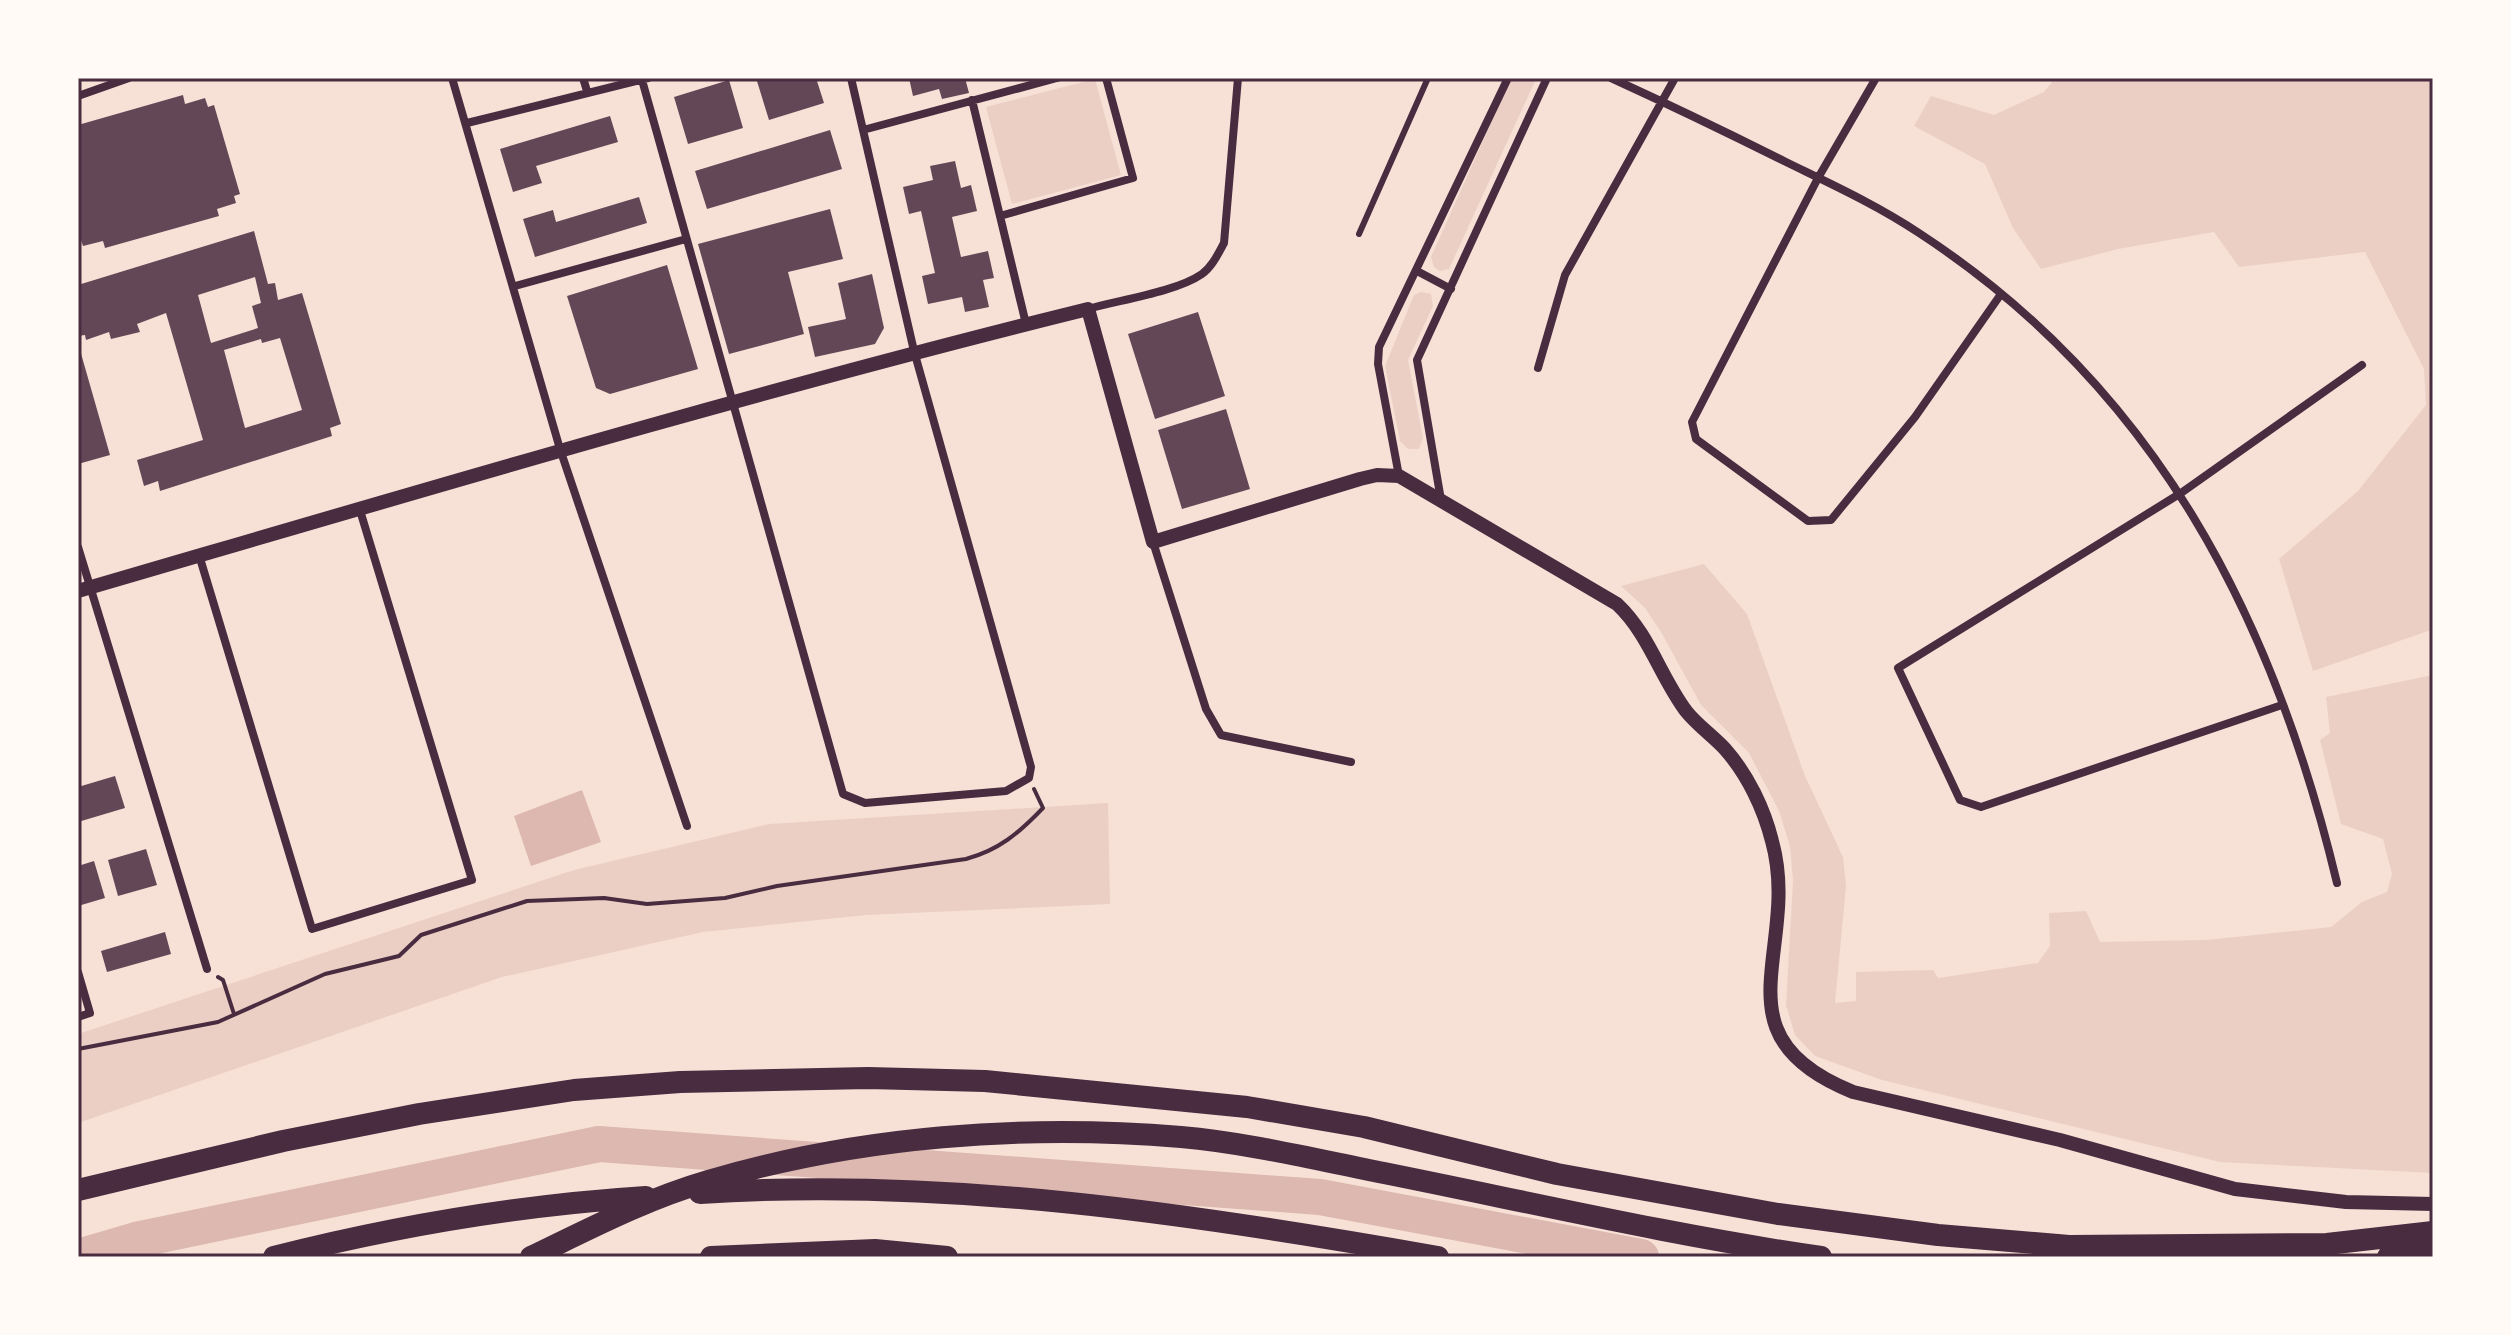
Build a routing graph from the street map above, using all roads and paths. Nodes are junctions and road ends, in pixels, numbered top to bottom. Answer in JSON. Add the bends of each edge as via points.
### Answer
{"nodes":[{"id":1,"x":129,"y":78,"type":"edge"},
{"id":2,"x":452,"y":78,"type":"edge"},
{"id":3,"x":583,"y":78,"type":"edge"},
{"id":4,"x":851,"y":78,"type":"edge"},
{"id":5,"x":1057,"y":78,"type":"edge"},
{"id":6,"x":1106,"y":78,"type":"edge"},
{"id":7,"x":1238,"y":78,"type":"edge"},
{"id":8,"x":1428,"y":78,"type":"edge"},
{"id":9,"x":1508,"y":78,"type":"edge"},
{"id":10,"x":1547,"y":78,"type":"edge"},
{"id":11,"x":1611,"y":78,"type":"edge"},
{"id":12,"x":1675,"y":78,"type":"edge"},
{"id":13,"x":1876,"y":78,"type":"edge"},
{"id":14,"x":645,"y":79,"type":"edge"},
{"id":15,"x":587,"y":91,"type":"junction"},
{"id":16,"x":78,"y":96,"type":"edge"},
{"id":17,"x":972,"y":100,"type":"junction"},
{"id":18,"x":1663,"y":101,"type":"junction"},
{"id":19,"x":467,"y":123,"type":"junction"},
{"id":20,"x":863,"y":130,"type":"junction"},
{"id":21,"x":1818,"y":178,"type":"junction"},
{"id":22,"x":1000,"y":216,"type":"junction"},
{"id":23,"x":1359,"y":234,"type":"dead end"},
{"id":24,"x":686,"y":239,"type":"junction"},
{"id":25,"x":1417,"y":271,"type":"junction"},
{"id":26,"x":515,"y":286,"type":"junction"},
{"id":27,"x":1451,"y":289,"type":"junction"},
{"id":28,"x":2001,"y":294,"type":"junction"},
{"id":29,"x":1088,"y":309,"type":"junction"},
{"id":30,"x":1026,"y":324,"type":"junction"},
{"id":31,"x":914,"y":351,"type":"junction"},
{"id":32,"x":2362,"y":365,"type":"dead end"},
{"id":33,"x":1538,"y":368,"type":"dead end"},
{"id":34,"x":735,"y":403,"type":"junction"},
{"id":35,"x":560,"y":449,"type":"junction"},
{"id":36,"x":1399,"y":476,"type":"junction"},
{"id":37,"x":2181,"y":493,"type":"junction"},
{"id":38,"x":1441,"y":500,"type":"junction"},
{"id":39,"x":359,"y":507,"type":"junction"},
{"id":40,"x":1153,"y":542,"type":"junction"},
{"id":41,"x":78,"y":547,"type":"edge"},
{"id":42,"x":199,"y":555,"type":"junction"},
{"id":43,"x":84,"y":589,"type":"edge"},
{"id":44,"x":2282,"y":705,"type":"junction"},
{"id":45,"x":1351,"y":762,"type":"dead end"},
{"id":46,"x":1029,"y":778,"type":"junction"},
{"id":47,"x":687,"y":826,"type":"dead end"},
{"id":48,"x":2337,"y":883,"type":"dead end"},
{"id":49,"x":207,"y":969,"type":"joint"},
{"id":50,"x":78,"y":972,"type":"edge"},
{"id":51,"x":234,"y":1014,"type":"junction"},
{"id":52,"x":78,"y":1017,"type":"edge"},
{"id":53,"x":78,"y":1049,"type":"edge"},
{"id":54,"x":78,"y":1190,"type":"edge"},
{"id":55,"x":2433,"y":1204,"type":"edge"},
{"id":56,"x":2433,"y":1232,"type":"edge"},
{"id":57,"x":2433,"y":1251,"type":"edge"},
{"id":58,"x":274,"y":1257,"type":"edge"},
{"id":59,"x":531,"y":1257,"type":"edge"},
{"id":60,"x":711,"y":1257,"type":"edge"},
{"id":61,"x":947,"y":1257,"type":"edge"},
{"id":62,"x":1438,"y":1257,"type":"edge"},
{"id":63,"x":1821,"y":1257,"type":"edge"},
{"id":64,"x":2388,"y":1257,"type":"edge"}],
"edges":[{"from":1,"to":16,"type":"street"},
{"from":2,"to":19,"type":"street"},
{"from":3,"to":15,"type":"street"},
{"from":4,"to":20,"type":"street"},
{"from":5,"to":17,"type":"street"},
{"from":6,"to":22,"type":"street","via":[[1133,178]]},
{"from":7,"to":29,"type":"street","via":[[1224,243],[1216,259],[1202,274],[1180,283]]},
{"from":8,"to":23,"type":"lane"},
{"from":9,"to":25,"type":"street"},
{"from":10,"to":27,"type":"street"},
{"from":11,"to":18,"type":"street"},
{"from":12,"to":18,"type":"street"},
{"from":13,"to":21,"type":"street"},
{"from":14,"to":15,"type":"street"},
{"from":14,"to":24,"type":"street"},
{"from":15,"to":19,"type":"street"},
{"from":17,"to":20,"type":"street"},
{"from":17,"to":22,"type":"street"},
{"from":18,"to":21,"type":"street"},
{"from":18,"to":33,"type":"street","via":[[1565,275]]},
{"from":19,"to":26,"type":"street"},
{"from":20,"to":31,"type":"street"},
{"from":21,"to":28,"type":"street","via":[[1921,234]]},
{"from":21,"to":28,"type":"street","via":[[1692,422],[1696,439],[1808,521],[1831,520],[1915,417]]},
{"from":22,"to":30,"type":"street"},
{"from":24,"to":26,"type":"street"},
{"from":24,"to":34,"type":"street"},
{"from":25,"to":27,"type":"street"},
{"from":25,"to":36,"type":"street","via":[[1378,356]]},
{"from":26,"to":35,"type":"street"},
{"from":27,"to":38,"type":"street","via":[[1420,351],[1417,370]]},
{"from":28,"to":37,"type":"street","via":[[2108,400]]},
{"from":29,"to":30,"type":"street"},
{"from":29,"to":40,"type":"street"},
{"from":30,"to":31,"type":"street"},
{"from":31,"to":34,"type":"street"},
{"from":31,"to":46,"type":"street","via":[[1029,755]]},
{"from":32,"to":37,"type":"street"},
{"from":34,"to":35,"type":"street"},
{"from":34,"to":46,"type":"street","via":[[843,794],[865,803],[1006,791]]},
{"from":35,"to":39,"type":"street"},
{"from":35,"to":47,"type":"street"},
{"from":36,"to":38,"type":"street"},
{"from":36,"to":40,"type":"street","via":[[1360,479]]},
{"from":37,"to":44,"type":"street","via":[[2234,586]]},
{"from":37,"to":44,"type":"street","via":[[1898,668],[1960,800],[1981,807]]},
{"from":38,"to":55,"type":"street","via":[[1625,612],[1688,713],[1746,778],[1772,841],[1779,875],[1771,1015],[1780,1041],[1796,1062],[1853,1092],[2060,1140],[2235,1189],[2346,1202]]},
{"from":39,"to":42,"type":"street"},
{"from":39,"to":42,"type":"street","via":[[472,880],[312,929]]},
{"from":40,"to":45,"type":"street","via":[[1206,709],[1221,735]]},
{"from":41,"to":43,"type":"street"},
{"from":42,"to":43,"type":"street"},
{"from":43,"to":49,"type":"street"},
{"from":44,"to":48,"type":"street"},
{"from":46,"to":51,"type":"path","via":[[1043,808],[995,851],[725,898],[647,904],[604,898],[527,901],[421,935],[399,956],[325,974]]},
{"from":49,"to":51,"type":"path","via":[[223,980]]},
{"from":50,"to":52,"type":"street","via":[[90,1013]]},
{"from":51,"to":53,"type":"path","via":[[158,1036]]},
{"from":54,"to":56,"type":"highway","via":[[298,1138],[574,1090],[868,1078],[985,1081],[1247,1107],[1364,1127],[1557,1174],[1778,1214],[1938,1235],[2084,1246],[2327,1244]]},
{"from":57,"to":64,"type":"highway"},
{"from":58,"to":62,"type":"highway","via":[[549,1203],[781,1188],[949,1193],[1153,1212]]},
{"from":59,"to":63,"type":"highway","via":[[621,1213],[705,1181],[797,1158],[888,1143],[1053,1133],[1185,1137]]},
{"from":60,"to":61,"type":"highway","via":[[875,1250]]}]}
